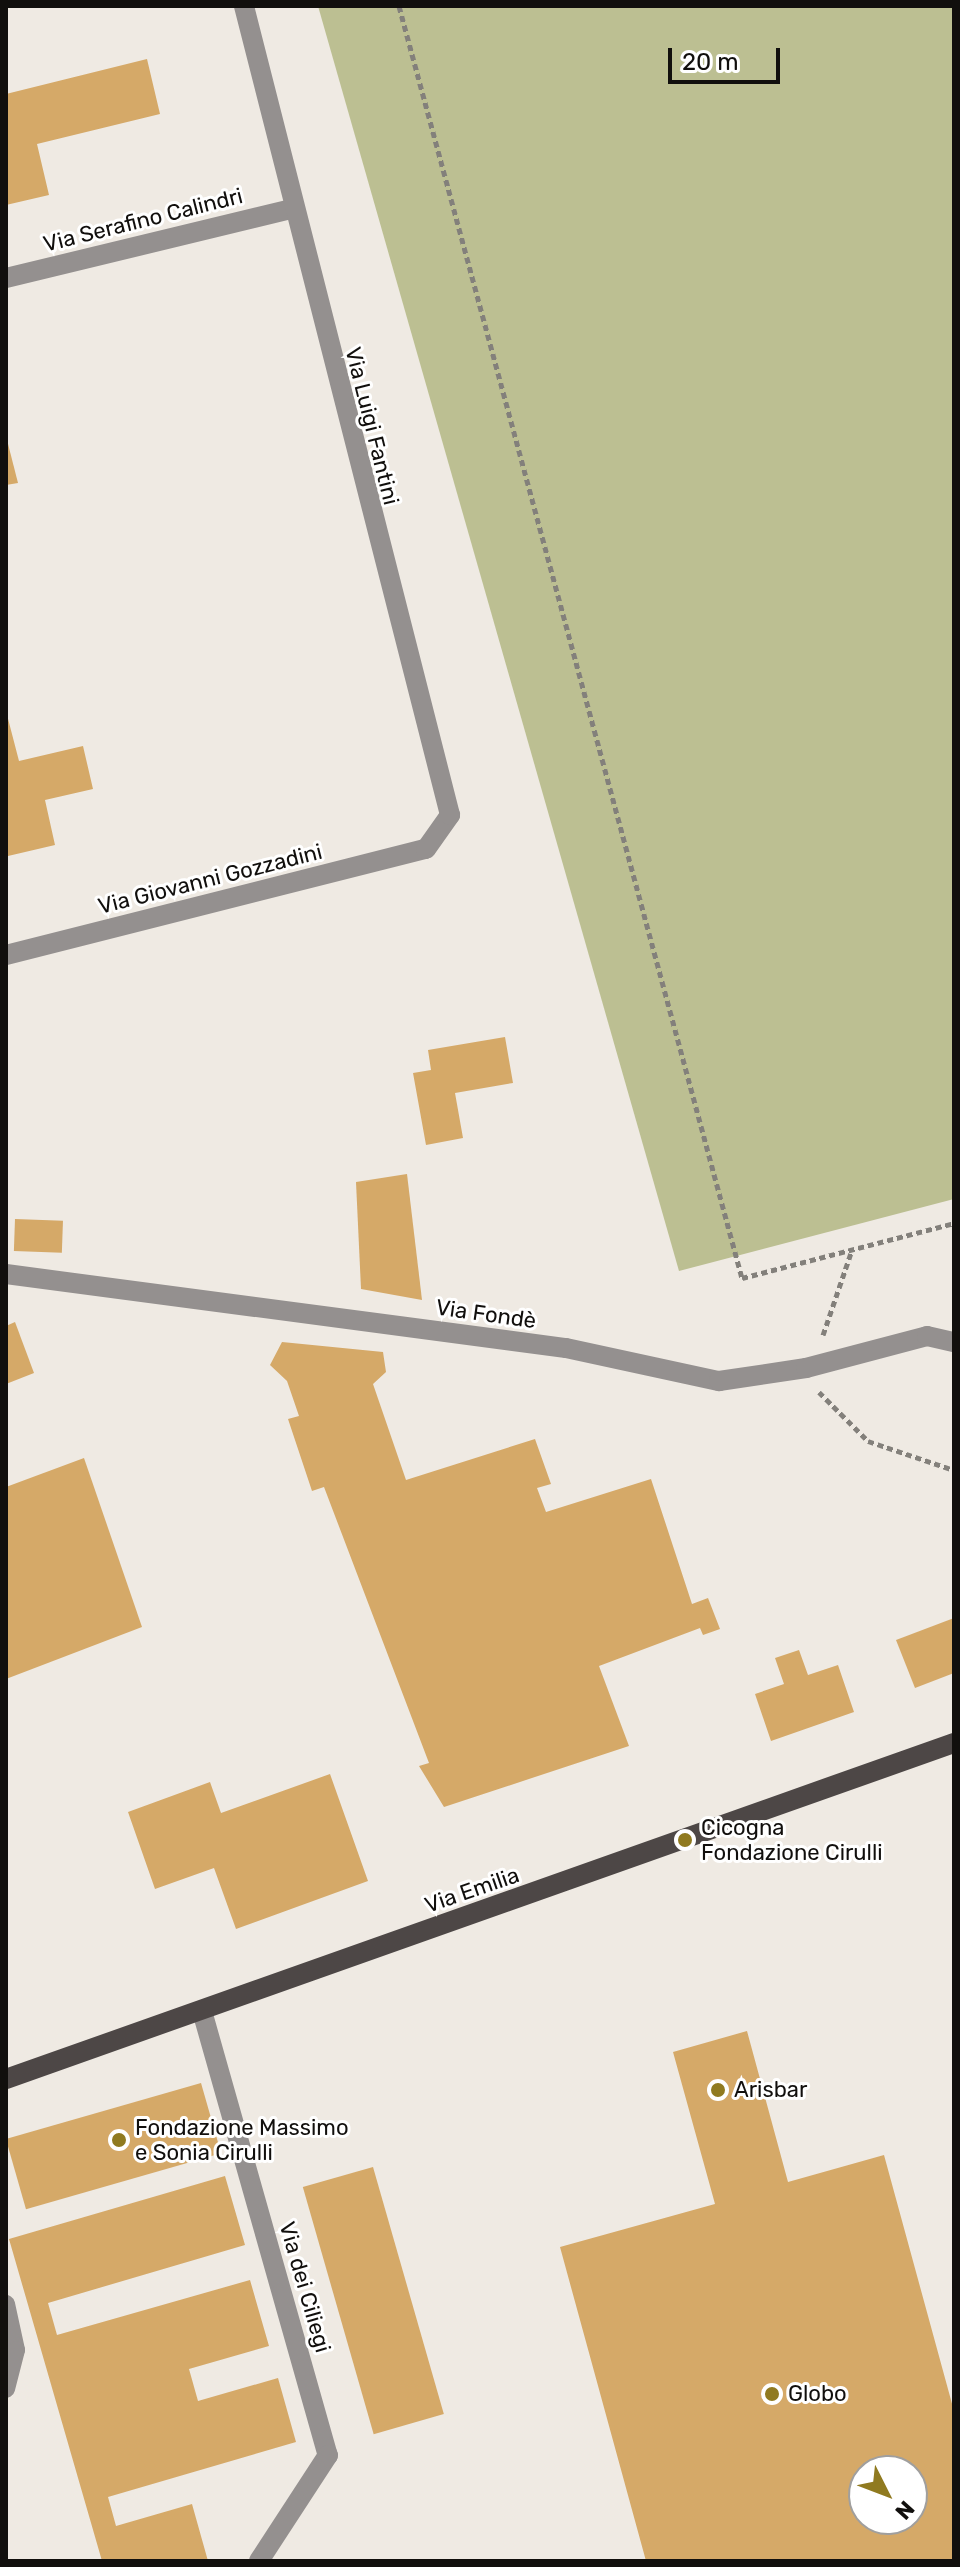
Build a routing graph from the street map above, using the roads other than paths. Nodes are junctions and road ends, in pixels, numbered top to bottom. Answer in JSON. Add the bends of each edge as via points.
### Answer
{"nodes":[{"id":1,"x":244,"y":6,"type":"edge"},
{"id":2,"x":292,"y":209,"type":"junction"},
{"id":3,"x":6,"y":278,"type":"edge"},
{"id":4,"x":426,"y":849,"type":"joint"},
{"id":5,"x":6,"y":955,"type":"edge"},
{"id":6,"x":6,"y":1274,"type":"edge"},
{"id":7,"x":954,"y":1342,"type":"edge"},
{"id":8,"x":954,"y":1743,"type":"edge"},
{"id":9,"x":202,"y":2011,"type":"junction"},
{"id":10,"x":6,"y":2079,"type":"edge"},
{"id":11,"x":6,"y":2304,"type":"edge"},
{"id":12,"x":6,"y":2389,"type":"edge"},
{"id":13,"x":259,"y":2561,"type":"edge"}],
"edges":[{"from":1,"to":2,"type":"street","name":"Via Luigi Fantini"},
{"from":2,"to":3,"type":"street","name":"Via Serafino Calindri"},
{"from":2,"to":4,"type":"street","name":"Via Luigi Fantini","via":[[450,815]]},
{"from":4,"to":5,"type":"street","name":"Via Giovanni Gozzadini"},
{"from":6,"to":7,"type":"street","name":"Via Fondè","via":[[566,1348],[719,1381],[806,1368],[927,1336]]},
{"from":8,"to":9,"type":"main road","name":"Via Emilia"},
{"from":9,"to":10,"type":"main road","name":"Via Emilia"},
{"from":9,"to":13,"type":"street","name":"Via dei Ciliegi","via":[[328,2455]]},
{"from":11,"to":12,"type":"lane","via":[[16,2350]]}]}
